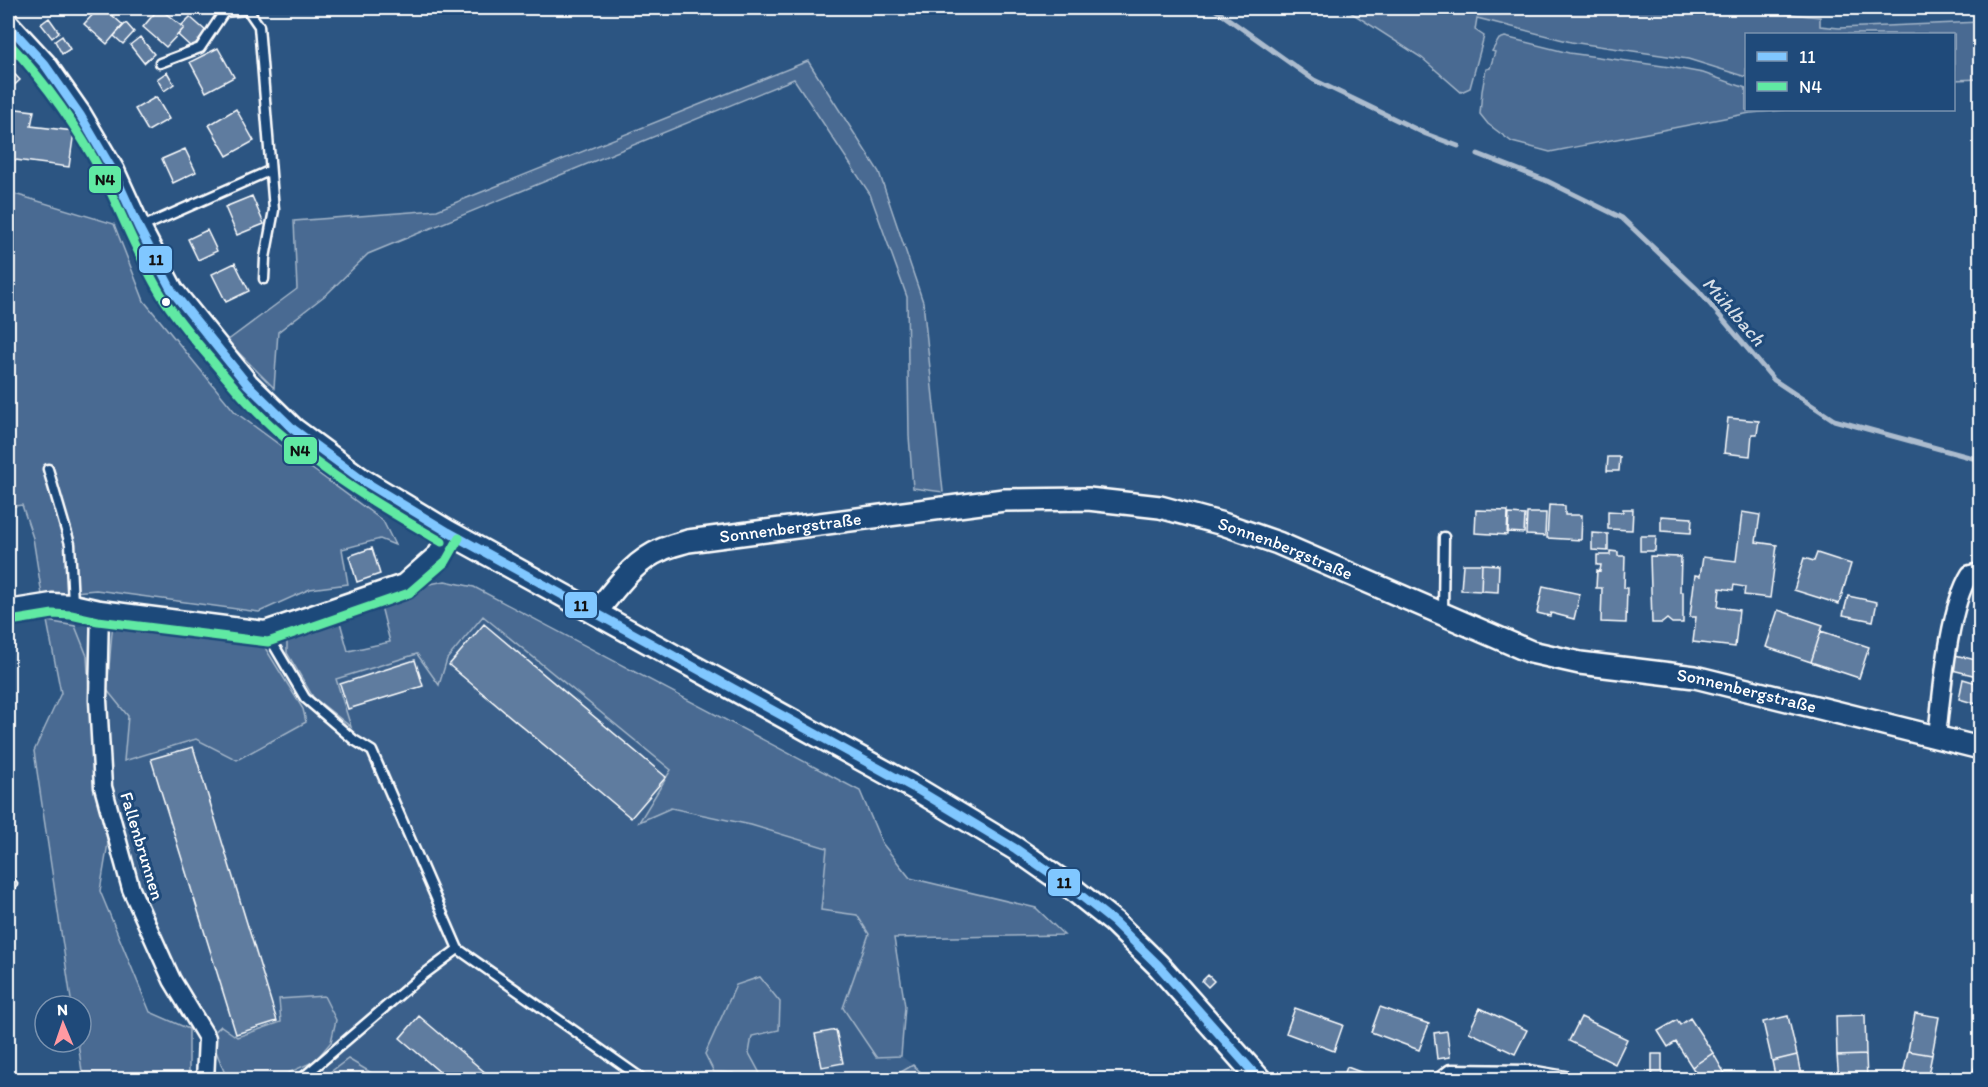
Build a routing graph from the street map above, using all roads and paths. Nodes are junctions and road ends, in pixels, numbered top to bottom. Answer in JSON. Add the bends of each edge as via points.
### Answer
{"nodes":[{"id":1,"x":8,"y":25,"type":"edge"},
{"id":2,"x":160,"y":63,"type":"dead end"},
{"id":3,"x":269,"y":171,"type":"junction"},
{"id":4,"x":139,"y":228,"type":"junction"},
{"id":5,"x":264,"y":279,"type":"dead end"},
{"id":6,"x":48,"y":469,"type":"dead end"},
{"id":7,"x":448,"y":532,"type":"junction"},
{"id":8,"x":1444,"y":537,"type":"dead end"},
{"id":9,"x":1980,"y":572,"type":"edge"},
{"id":10,"x":73,"y":603,"type":"junction"},
{"id":11,"x":8,"y":609,"type":"edge"},
{"id":12,"x":100,"y":609,"type":"junction"},
{"id":13,"x":595,"y":613,"type":"junction"},
{"id":14,"x":1443,"y":614,"type":"junction"},
{"id":15,"x":265,"y":630,"type":"junction"},
{"id":16,"x":1936,"y":736,"type":"junction"},
{"id":17,"x":1980,"y":748,"type":"edge"},
{"id":18,"x":458,"y":949,"type":"junction"},
{"id":19,"x":206,"y":1080,"type":"edge"},
{"id":20,"x":300,"y":1080,"type":"edge"},
{"id":21,"x":644,"y":1080,"type":"edge"},
{"id":22,"x":1260,"y":1080,"type":"edge"},
{"id":23,"x":1442,"y":1080,"type":"edge"},
{"id":24,"x":1565,"y":1080,"type":"edge"}],
"edges":[{"from":1,"to":4,"type":"main road","via":[[45,65],[80,115],[113,171]]},
{"from":2,"to":3,"type":"lane","via":[[200,48],[224,12],[248,10],[259,26]]},
{"from":3,"to":4,"type":"lane"},
{"from":3,"to":5,"type":"lane","via":[[274,210]]},
{"from":4,"to":7,"type":"main road","via":[[172,291],[269,407],[331,459]]},
{"from":6,"to":10,"type":"lane","via":[[70,544]]},
{"from":7,"to":13,"type":"main road"},
{"from":7,"to":15,"type":"street","via":[[437,553],[403,584]]},
{"from":8,"to":14,"type":"lane"},
{"from":9,"to":16,"type":"street","via":[[1970,574],[1961,588]]},
{"from":10,"to":11,"type":"street"},
{"from":10,"to":12,"type":"street"},
{"from":12,"to":15,"type":"street"},
{"from":12,"to":19,"type":"street","name":"Fallenbrunnen","via":[[98,700],[103,787],[131,889],[172,980],[207,1038]]},
{"from":13,"to":14,"type":"street","name":"Sonnenbergstraße","via":[[633,569],[659,550],[688,540],[1004,500],[1088,499],[1160,507],[1223,524],[1278,543]]},
{"from":13,"to":22,"type":"main road","via":[[918,790],[1069,886],[1158,964]]},
{"from":14,"to":16,"type":"street","name":"Sonnenbergstraße","via":[[1531,652],[1580,663],[1695,677]]},
{"from":15,"to":18,"type":"lane","via":[[305,698],[372,751]]},
{"from":16,"to":17,"type":"street","name":"Sonnenbergstraße"},
{"from":18,"to":20,"type":"lane"},
{"from":18,"to":21,"type":"lane"},
{"from":23,"to":24,"type":"street","via":[[1451,1072],[1530,1074]]}]}
